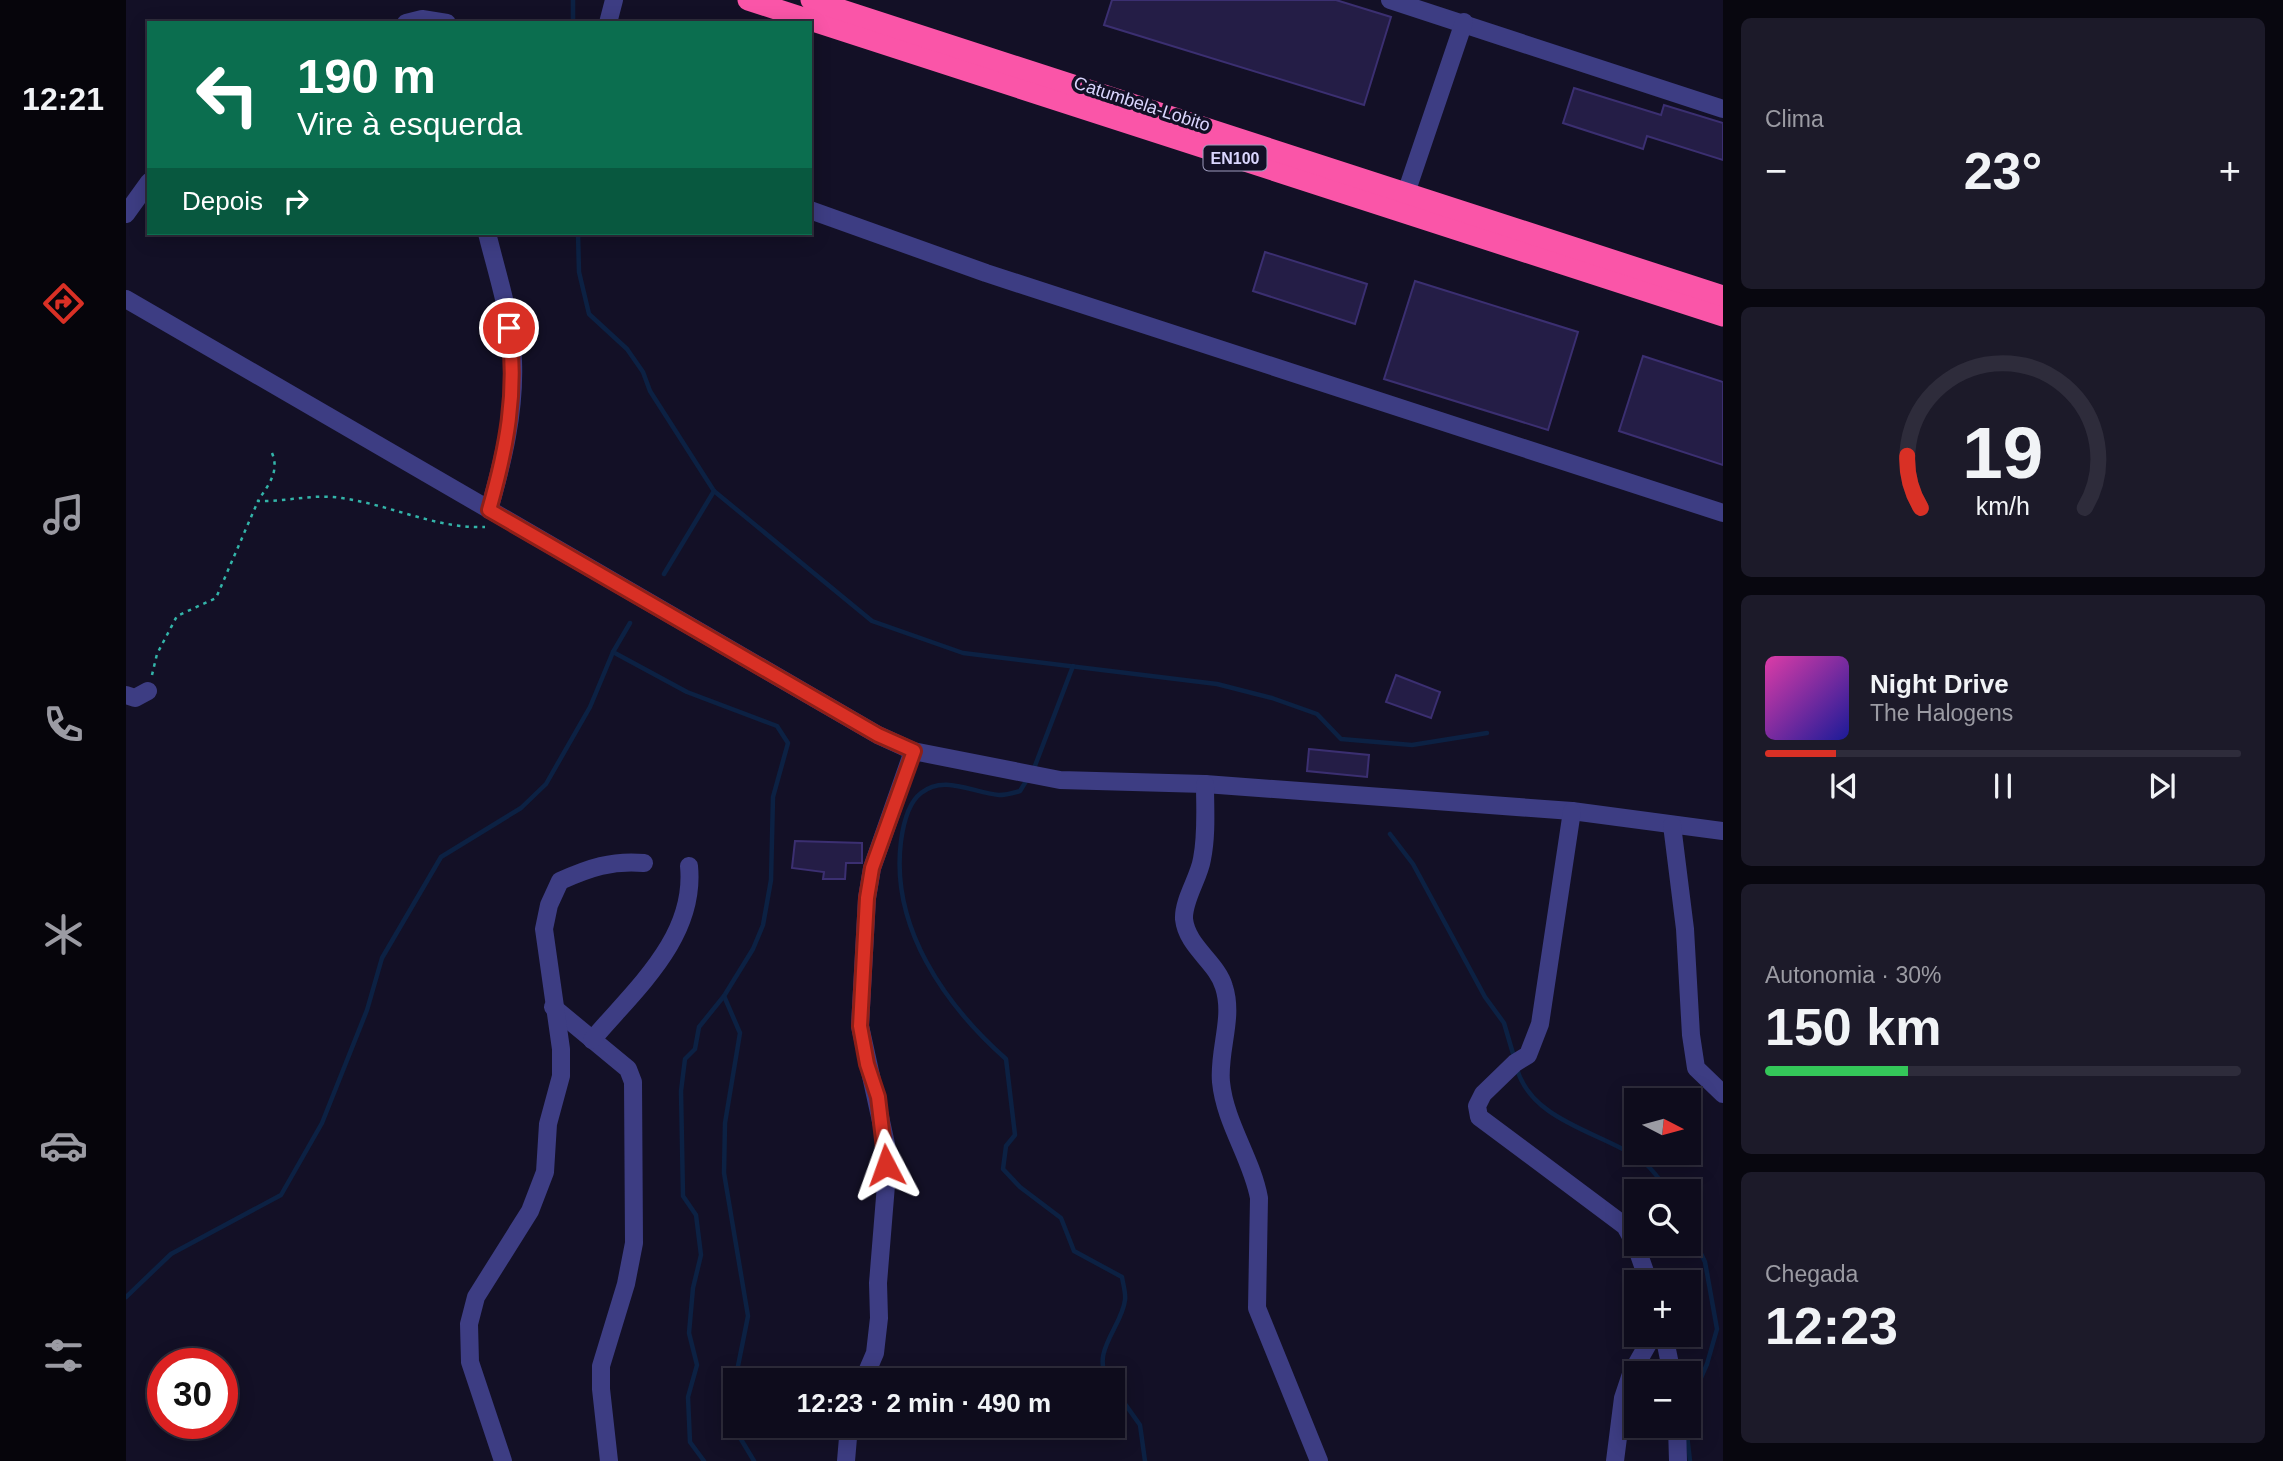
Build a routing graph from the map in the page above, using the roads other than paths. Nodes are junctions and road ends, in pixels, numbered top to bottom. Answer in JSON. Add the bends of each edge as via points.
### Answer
{"nodes":[{"id":1,"x":614,"y":0,"type":"edge"},
{"id":2,"x":748,"y":0,"type":"edge"},
{"id":3,"x":1390,"y":0,"type":"edge"},
{"id":4,"x":816,"y":1,"type":"edge"},
{"id":5,"x":414,"y":21,"type":"edge"},
{"id":6,"x":434,"y":21,"type":"edge"},
{"id":7,"x":609,"y":21,"type":"edge"},
{"id":8,"x":1464,"y":22,"type":"junction"},
{"id":9,"x":1723,"y":109,"type":"edge"},
{"id":10,"x":147,"y":185,"type":"edge"},
{"id":11,"x":1406,"y":193,"type":"junction"},
{"id":12,"x":812,"y":211,"type":"edge"},
{"id":13,"x":126,"y":214,"type":"edge"},
{"id":14,"x":487,"y":235,"type":"edge"},
{"id":15,"x":1723,"y":296,"type":"edge"},
{"id":16,"x":126,"y":299,"type":"edge"},
{"id":17,"x":1723,"y":316,"type":"edge"},
{"id":18,"x":489,"y":510,"type":"junction"},
{"id":19,"x":1723,"y":513,"type":"edge"},
{"id":20,"x":148,"y":691,"type":"road end"},
{"id":21,"x":126,"y":695,"type":"edge"},
{"id":22,"x":914,"y":751,"type":"junction"},
{"id":23,"x":1205,"y":784,"type":"junction"},
{"id":24,"x":1572,"y":811,"type":"junction"},
{"id":25,"x":1672,"y":825,"type":"junction"},
{"id":26,"x":1723,"y":831,"type":"edge"},
{"id":27,"x":644,"y":863,"type":"dead end"},
{"id":28,"x":689,"y":866,"type":"dead end"},
{"id":29,"x":553,"y":1007,"type":"junction"},
{"id":30,"x":592,"y":1040,"type":"junction"},
{"id":31,"x":1723,"y":1094,"type":"edge"},
{"id":32,"x":1645,"y":1270,"type":"edge"},
{"id":33,"x":1647,"y":1347,"type":"edge"},
{"id":34,"x":869,"y":1368,"type":"edge"},
{"id":35,"x":848,"y":1438,"type":"edge"},
{"id":36,"x":1677,"y":1438,"type":"edge"},
{"id":37,"x":503,"y":1461,"type":"edge"},
{"id":38,"x":609,"y":1461,"type":"edge"},
{"id":39,"x":846,"y":1461,"type":"edge"},
{"id":40,"x":1320,"y":1461,"type":"edge"},
{"id":41,"x":1615,"y":1461,"type":"edge"},
{"id":42,"x":1678,"y":1461,"type":"edge"}],
"edges":[{"from":1,"to":7,"type":"street"},
{"from":2,"to":17,"type":"highway","name":"Catumbela-Lobito","number":"EN100"},
{"from":3,"to":8,"type":"street"},
{"from":4,"to":11,"type":"highway","name":"Catumbela-Lobito","number":"EN100"},
{"from":5,"to":6,"type":"street"},
{"from":8,"to":9,"type":"street"},
{"from":8,"to":11,"type":"street"},
{"from":10,"to":13,"type":"street"},
{"from":11,"to":15,"type":"highway","name":"Catumbela-Lobito","number":"EN100"},
{"from":12,"to":19,"type":"street","via":[[986,273]]},
{"from":14,"to":18,"type":"street","via":[[513,360],[509,439]]},
{"from":16,"to":18,"type":"street"},
{"from":18,"to":22,"type":"street","via":[[878,735]]},
{"from":20,"to":21,"type":"street","via":[[135,698]]},
{"from":22,"to":23,"type":"street","via":[[1060,780]]},
{"from":22,"to":34,"type":"street","via":[[872,868],[867,898],[860,1026],[882,1121],[886,1185],[878,1283],[880,1318]]},
{"from":23,"to":24,"type":"street"},
{"from":23,"to":40,"type":"street","via":[[1202,860],[1184,922],[1225,989],[1220,1080],[1259,1198],[1257,1308]]},
{"from":24,"to":25,"type":"street"},
{"from":24,"to":32,"type":"street","via":[[1540,1024],[1528,1055],[1483,1094],[1477,1106],[1479,1117],[1625,1226]]},
{"from":25,"to":26,"type":"street"},
{"from":25,"to":31,"type":"street","via":[[1696,1068]]},
{"from":27,"to":29,"type":"street","via":[[609,862],[560,881],[544,929]]},
{"from":28,"to":30,"type":"street","via":[[688,903],[681,927],[653,969]]},
{"from":29,"to":30,"type":"street"},
{"from":29,"to":37,"type":"street","via":[[561,1076],[548,1124],[545,1172],[530,1211],[476,1297],[469,1324],[470,1362]]},
{"from":30,"to":38,"type":"street","via":[[628,1069],[633,1082],[634,1243],[601,1366]]},
{"from":33,"to":41,"type":"street","via":[[1623,1398]]},
{"from":35,"to":39,"type":"street"},
{"from":36,"to":42,"type":"street"}]}
